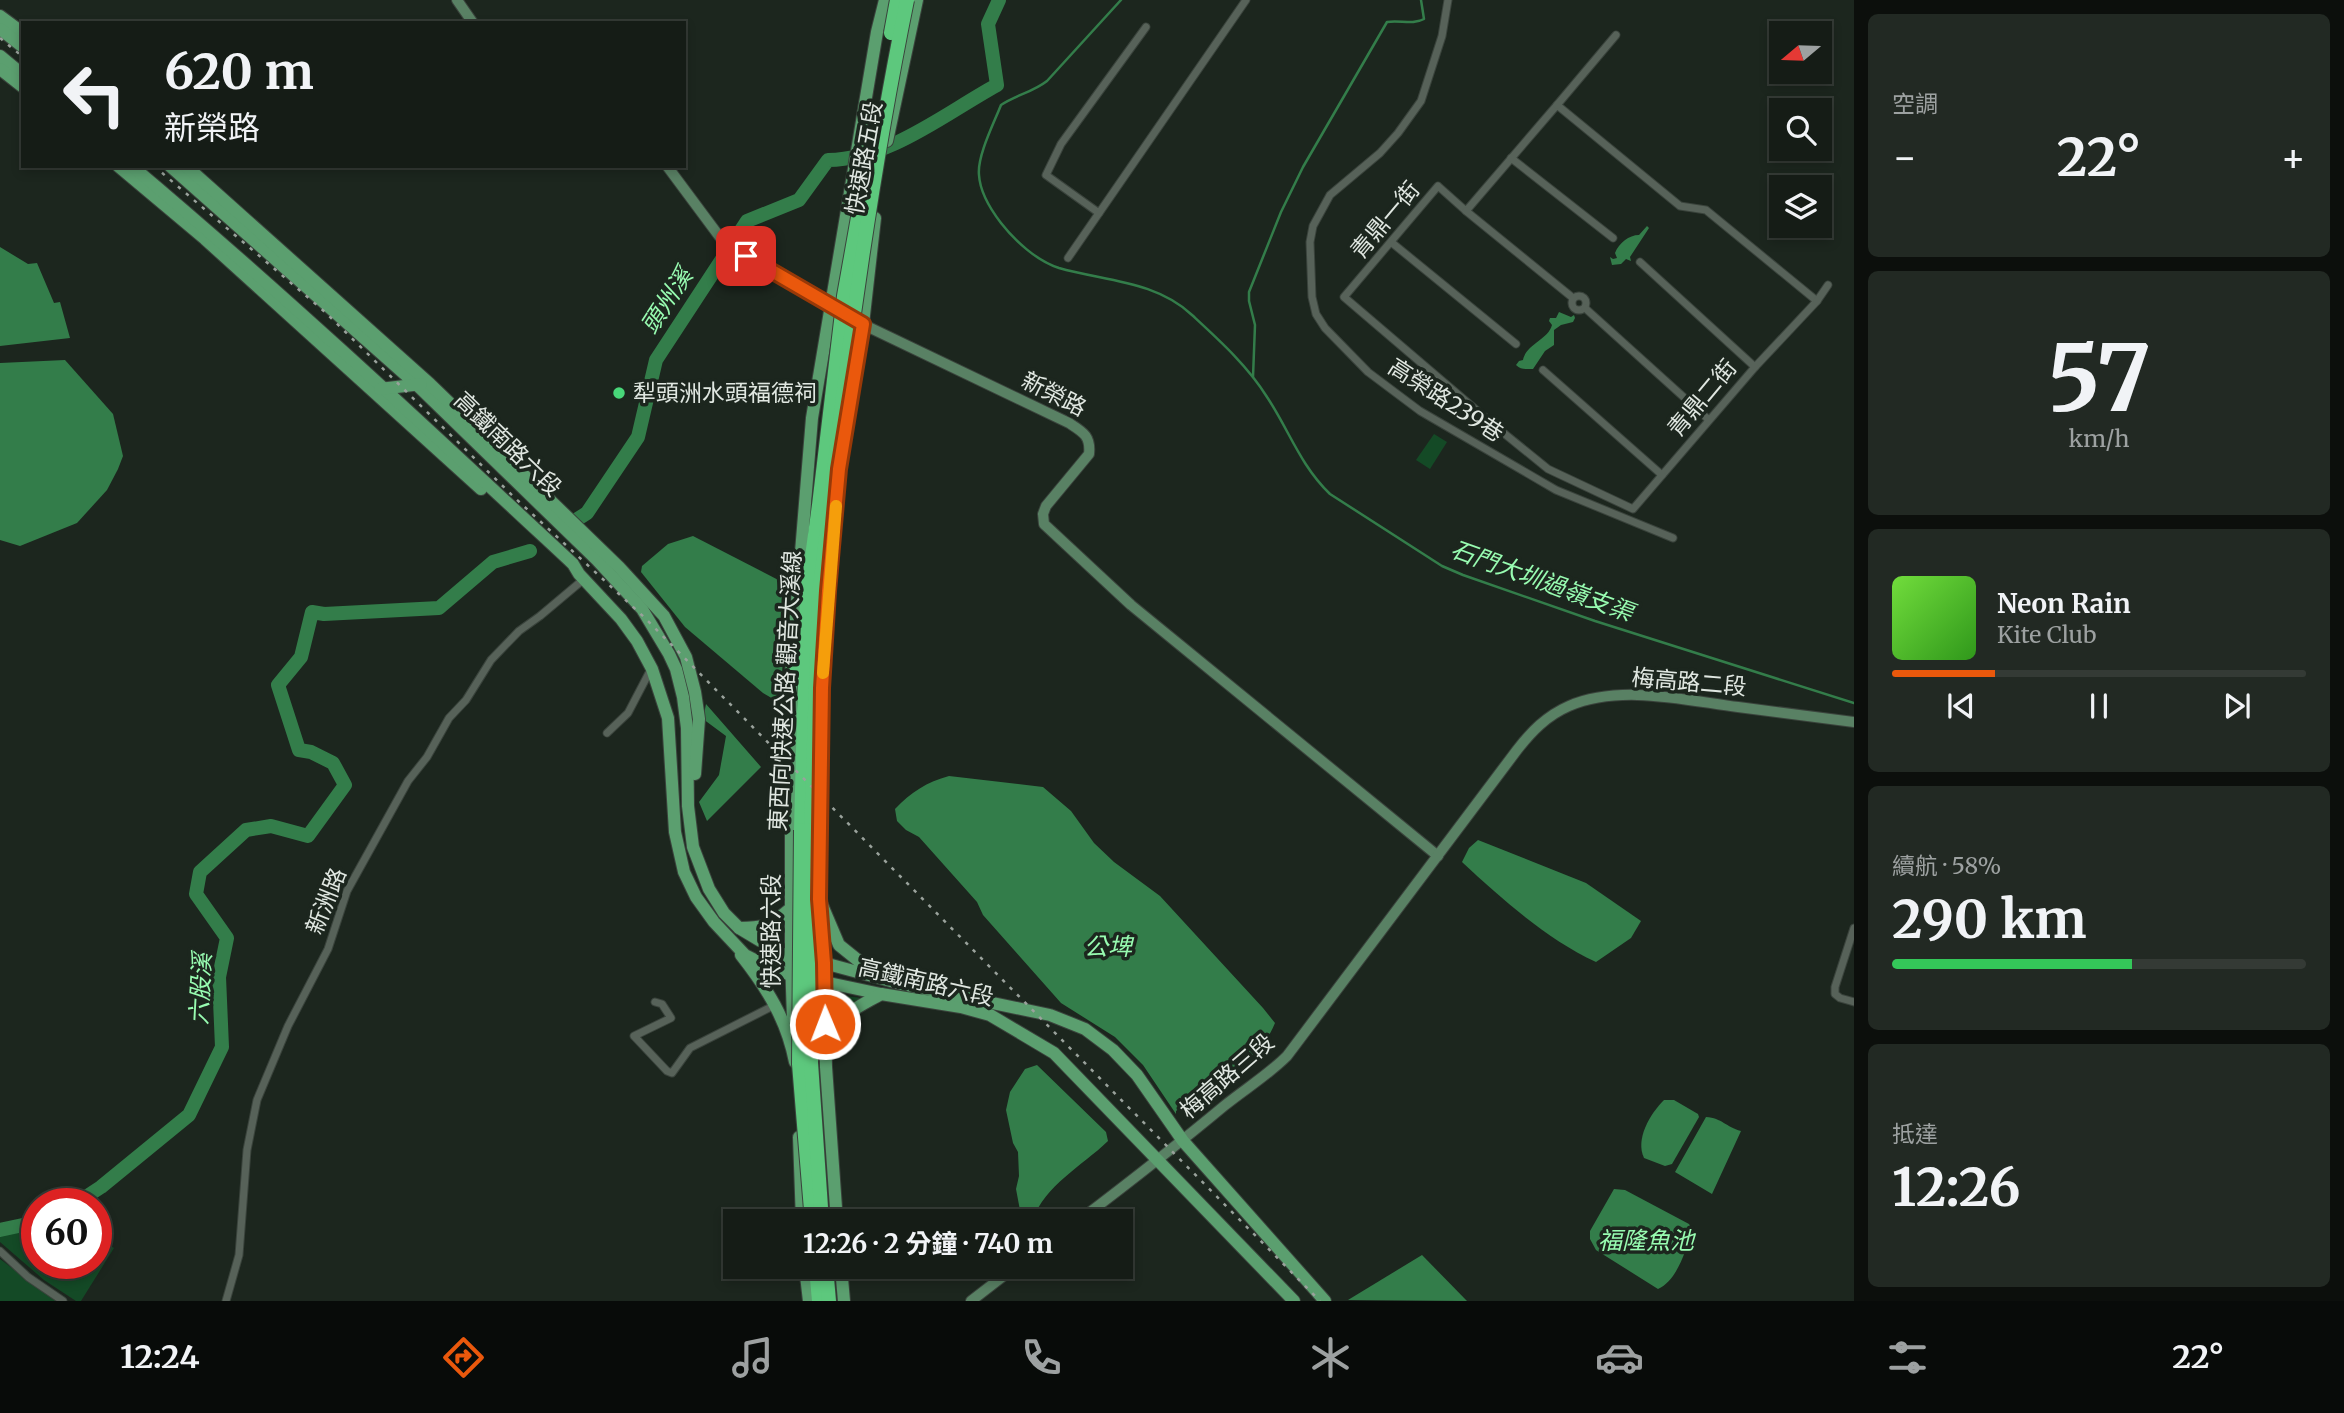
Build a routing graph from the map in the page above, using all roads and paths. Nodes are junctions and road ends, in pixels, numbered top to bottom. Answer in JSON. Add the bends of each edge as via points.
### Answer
{"nodes":[{"id":1,"x":457,"y":0,"type":"edge"},
{"id":2,"x":885,"y":0,"type":"edge"},
{"id":3,"x":897,"y":0,"type":"edge"},
{"id":4,"x":907,"y":0,"type":"edge"},
{"id":5,"x":917,"y":0,"type":"edge"},
{"id":6,"x":1245,"y":0,"type":"edge"},
{"id":7,"x":1448,"y":0,"type":"edge"},
{"id":8,"x":0,"y":16,"type":"edge"},
{"id":9,"x":471,"y":21,"type":"edge"},
{"id":10,"x":1146,"y":27,"type":"dead end"},
{"id":11,"x":0,"y":29,"type":"edge"},
{"id":12,"x":21,"y":32,"type":"edge"},
{"id":13,"x":1616,"y":35,"type":"dead end"},
{"id":14,"x":21,"y":45,"type":"edge"},
{"id":15,"x":0,"y":57,"type":"edge"},
{"id":16,"x":0,"y":69,"type":"edge"},
{"id":17,"x":21,"y":73,"type":"edge"},
{"id":18,"x":21,"y":85,"type":"edge"},
{"id":19,"x":1556,"y":105,"type":"junction"},
{"id":20,"x":1511,"y":158,"type":"junction"},
{"id":21,"x":120,"y":168,"type":"edge"},
{"id":22,"x":134,"y":168,"type":"edge"},
{"id":23,"x":172,"y":168,"type":"edge"},
{"id":24,"x":188,"y":168,"type":"edge"},
{"id":25,"x":668,"y":168,"type":"edge"},
{"id":26,"x":1466,"y":211,"type":"junction"},
{"id":27,"x":1099,"y":213,"type":"junction"},
{"id":28,"x":1613,"y":238,"type":"dead end"},
{"id":29,"x":1391,"y":242,"type":"junction"},
{"id":30,"x":1068,"y":258,"type":"dead end"},
{"id":31,"x":1640,"y":262,"type":"dead end"},
{"id":32,"x":1828,"y":285,"type":"dead end"},
{"id":33,"x":1817,"y":300,"type":"junction"},
{"id":34,"x":833,"y":306,"type":"junction"},
{"id":35,"x":863,"y":324,"type":"junction"},
{"id":36,"x":368,"y":341,"type":"junction"},
{"id":37,"x":1516,"y":344,"type":"dead end"},
{"id":38,"x":1755,"y":367,"type":"junction"},
{"id":39,"x":359,"y":370,"type":"junction"},
{"id":40,"x":1543,"y":370,"type":"dead end"},
{"id":41,"x":430,"y":384,"type":"junction"},
{"id":42,"x":417,"y":385,"type":"junction"},
{"id":43,"x":379,"y":389,"type":"junction"},
{"id":44,"x":436,"y":403,"type":"junction"},
{"id":45,"x":1709,"y":420,"type":"junction"},
{"id":46,"x":424,"y":424,"type":"junction"},
{"id":47,"x":1494,"y":426,"type":"joint"},
{"id":48,"x":1662,"y":475,"type":"junction"},
{"id":49,"x":825,"y":505,"type":"junction"},
{"id":50,"x":1673,"y":538,"type":"dead end"},
{"id":51,"x":581,"y":576,"type":"junction"},
{"id":52,"x":813,"y":594,"type":"junction"},
{"id":53,"x":652,"y":669,"type":"junction"},
{"id":54,"x":790,"y":682,"type":"junction"},
{"id":55,"x":822,"y":688,"type":"junction"},
{"id":56,"x":1854,"y":722,"type":"edge"},
{"id":57,"x":607,"y":733,"type":"dead end"},
{"id":58,"x":690,"y":823,"type":"junction"},
{"id":59,"x":806,"y":830,"type":"junction"},
{"id":60,"x":1438,"y":856,"type":"junction"},
{"id":61,"x":1429,"y":868,"type":"joint"},
{"id":62,"x":819,"y":899,"type":"junction"},
{"id":63,"x":791,"y":908,"type":"junction"},
{"id":64,"x":714,"y":922,"type":"junction"},
{"id":65,"x":739,"y":928,"type":"junction"},
{"id":66,"x":1854,"y":928,"type":"edge"},
{"id":67,"x":791,"y":959,"type":"junction"},
{"id":68,"x":824,"y":963,"type":"junction"},
{"id":69,"x":791,"y":975,"type":"junction"},
{"id":70,"x":824,"y":981,"type":"junction"},
{"id":71,"x":902,"y":984,"type":"junction"},
{"id":72,"x":881,"y":994,"type":"junction"},
{"id":73,"x":654,"y":1002,"type":"dead end"},
{"id":74,"x":1854,"y":1003,"type":"edge"},
{"id":75,"x":776,"y":1005,"type":"junction"},
{"id":76,"x":795,"y":1062,"type":"junction"},
{"id":77,"x":826,"y":1067,"type":"junction"},
{"id":78,"x":1183,"y":1141,"type":"junction"},
{"id":79,"x":1158,"y":1160,"type":"junction"},
{"id":80,"x":801,"y":1209,"type":"edge"},
{"id":81,"x":811,"y":1209,"type":"edge"},
{"id":82,"x":821,"y":1209,"type":"edge"},
{"id":83,"x":836,"y":1209,"type":"edge"},
{"id":84,"x":1094,"y":1209,"type":"edge"},
{"id":85,"x":0,"y":1251,"type":"edge"},
{"id":86,"x":806,"y":1279,"type":"edge"},
{"id":87,"x":817,"y":1279,"type":"edge"},
{"id":88,"x":827,"y":1279,"type":"edge"},
{"id":89,"x":842,"y":1279,"type":"edge"},
{"id":90,"x":999,"y":1279,"type":"edge"},
{"id":91,"x":63,"y":1301,"type":"edge"},
{"id":92,"x":226,"y":1301,"type":"edge"},
{"id":93,"x":809,"y":1301,"type":"edge"},
{"id":94,"x":819,"y":1301,"type":"edge"},
{"id":95,"x":829,"y":1301,"type":"edge"},
{"id":96,"x":844,"y":1301,"type":"edge"},
{"id":97,"x":971,"y":1301,"type":"edge"},
{"id":98,"x":1294,"y":1301,"type":"edge"},
{"id":99,"x":1325,"y":1301,"type":"edge"}],
"edges":[{"from":1,"to":9,"type":"street"},
{"from":2,"to":34,"type":"main road","name":"快速路五段"},
{"from":3,"to":49,"type":"highway","name":"東西向快速公路 觀音大溪線","bridge":true,"via":[[844,296]]},
{"from":4,"to":49,"type":"highway","name":"東西向快速公路 觀音大溪線","bridge":true,"via":[[889,88]]},
{"from":5,"to":35,"type":"main road","name":"快速路五段","via":[[878,182]]},
{"from":6,"to":27,"type":"street"},
{"from":7,"to":50,"type":"street","name":"高榮路239巷","via":[[1442,36],[1417,108],[1380,153],[1330,195],[1313,226],[1310,242],[1316,314],[1368,372],[1420,411],[1556,490]]},
{"from":8,"to":12,"type":"main road"},
{"from":10,"to":27,"type":"street","via":[[1061,144],[1046,174]]},
{"from":11,"to":14,"type":"main road"},
{"from":13,"to":19,"type":"street"},
{"from":15,"to":17,"type":"main road"},
{"from":16,"to":18,"type":"main road"},
{"from":19,"to":20,"type":"street"},
{"from":19,"to":33,"type":"street","via":[[1680,206],[1706,210]]},
{"from":20,"to":26,"type":"street"},
{"from":20,"to":28,"type":"street"},
{"from":21,"to":39,"type":"main road","name":"高鐵南路六段"},
{"from":22,"to":39,"type":"main road","name":"高鐵南路六段","via":[[220,240]]},
{"from":23,"to":36,"type":"main road","name":"高鐵南路六段"},
{"from":24,"to":41,"type":"main road","name":"高鐵南路六段"},
{"from":25,"to":34,"type":"street","name":"新榮路","via":[[722,240]]},
{"from":26,"to":29,"type":"street","name":"青鼎一街","via":[[1438,186]]},
{"from":26,"to":45,"type":"street","via":[[1573,298],[1583,296],[1585,307]]},
{"from":27,"to":30,"type":"street"},
{"from":29,"to":37,"type":"street"},
{"from":29,"to":47,"type":"street","name":"青鼎一街","via":[[1344,297]]},
{"from":31,"to":38,"type":"street"},
{"from":32,"to":33,"type":"street","name":"青鼎二街"},
{"from":33,"to":38,"type":"street","name":"青鼎二街"},
{"from":34,"to":35,"type":"street","name":"新榮路"},
{"from":34,"to":54,"type":"main road","name":"快速路六段","via":[[812,418]]},
{"from":35,"to":55,"type":"main road","name":"快速路六段","via":[[839,469]]},
{"from":35,"to":60,"type":"street","name":"新榮路","via":[[1087,435],[1088,454],[1046,506],[1044,524],[1131,605]]},
{"from":36,"to":39,"type":"main road"},
{"from":36,"to":42,"type":"main road","name":"高鐵南路六段"},
{"from":38,"to":45,"type":"street","name":"青鼎二街"},
{"from":39,"to":43,"type":"main road","name":"高鐵南路六段"},
{"from":40,"to":48,"type":"street"},
{"from":41,"to":42,"type":"main road"},
{"from":41,"to":58,"type":"main road","name":"高鐵南路六段","via":[[644,593],[676,635],[686,657],[699,719]]},
{"from":42,"to":43,"type":"main road"},
{"from":42,"to":44,"type":"main road","name":"高鐵南路六段"},
{"from":43,"to":46,"type":"main road","name":"高鐵南路六段"},
{"from":43,"to":51,"type":"main road","name":"高鐵南路六段"},
{"from":44,"to":46,"type":"main road","via":[[425,414]]},
{"from":44,"to":58,"type":"main road","name":"高鐵南路六段","via":[[619,583],[652,622],[676,669],[683,697]]},
{"from":45,"to":48,"type":"street","name":"青鼎二街"},
{"from":46,"to":51,"type":"main road","name":"高鐵南路六段"},
{"from":47,"to":48,"type":"street","name":"青鼎二街","via":[[1548,469],[1633,509]]},
{"from":49,"to":52,"type":"highway","name":"東西向快速公路 觀音大溪線"},
{"from":51,"to":53,"type":"main road","name":"高鐵南路六段","via":[[621,619]]},
{"from":51,"to":92,"type":"street","name":"新洲路","via":[[491,660],[408,781],[347,891],[328,949],[257,1100],[247,1150],[239,1255]]},
{"from":52,"to":54,"type":"highway"},
{"from":52,"to":55,"type":"highway"},
{"from":52,"to":59,"type":"highway","name":"東西向快速公路 觀音大溪線"},
{"from":53,"to":57,"type":"street","via":[[628,713]]},
{"from":53,"to":64,"type":"main road","name":"高鐵南路六段","via":[[668,718],[678,851],[696,897]]},
{"from":54,"to":63,"type":"main road","name":"快速路六段"},
{"from":55,"to":62,"type":"main road","name":"快速路六段"},
{"from":56,"to":60,"type":"street","name":"梅高路二段","via":[[1635,695],[1569,706],[1530,733]]},
{"from":58,"to":65,"type":"main road","name":"高鐵南路六段","via":[[693,847],[709,889]]},
{"from":59,"to":81,"type":"highway","name":"東西向快速公路 觀音大溪線","bridge":true,"via":[[799,1065]]},
{"from":59,"to":82,"type":"highway","name":"東西向快速公路 觀音大溪線","bridge":true,"via":[[811,1063]]},
{"from":60,"to":61,"type":"street","name":"梅高路二段"},
{"from":61,"to":78,"type":"street","name":"梅高路三段","via":[[1287,1056]]},
{"from":62,"to":68,"type":"main road","name":"快速路六段"},
{"from":62,"to":71,"type":"main road","via":[[839,945],[870,970]]},
{"from":63,"to":65,"type":"main road","via":[[761,928]]},
{"from":63,"to":67,"type":"main road","name":"快速路六段"},
{"from":64,"to":69,"type":"main road","name":"高鐵南路六段","via":[[745,955]]},
{"from":64,"to":75,"type":"main road"},
{"from":65,"to":67,"type":"main road","name":"高鐵南路六段"},
{"from":66,"to":74,"type":"street","via":[[1835,994]]},
{"from":67,"to":68,"type":"main road","name":"高鐵南路六段"},
{"from":67,"to":69,"type":"main road","name":"快速路六段"},
{"from":68,"to":70,"type":"main road","name":"快速路六段"},
{"from":68,"to":71,"type":"main road","name":"高鐵南路六段"},
{"from":69,"to":70,"type":"main road","name":"高鐵南路六段"},
{"from":69,"to":76,"type":"main road","name":"快速路六段"},
{"from":70,"to":72,"type":"main road","name":"高鐵南路六段"},
{"from":70,"to":77,"type":"main road","name":"快速路六段"},
{"from":71,"to":78,"type":"main road","name":"高鐵南路六段","via":[[1050,1015],[1085,1029],[1137,1075]]},
{"from":72,"to":77,"type":"main road","via":[[841,1020]]},
{"from":72,"to":79,"type":"main road","name":"高鐵南路六段","via":[[961,1007],[1011,1026],[1054,1053]]},
{"from":73,"to":75,"type":"street","via":[[662,1004],[671,1018],[634,1037],[672,1073],[690,1048]]},
{"from":75,"to":76,"type":"main road"},
{"from":76,"to":80,"type":"main road","name":"快速路六段"},
{"from":77,"to":83,"type":"main road","name":"快速路六段"},
{"from":78,"to":79,"type":"street","name":"梅高路三段"},
{"from":78,"to":99,"type":"main road","name":"高鐵南路六段"},
{"from":79,"to":84,"type":"street","name":"梅高路三段"},
{"from":79,"to":98,"type":"main road","name":"高鐵南路六段"},
{"from":85,"to":91,"type":"street"},
{"from":86,"to":93,"type":"main road"},
{"from":87,"to":94,"type":"highway"},
{"from":88,"to":95,"type":"highway"},
{"from":89,"to":96,"type":"main road"},
{"from":90,"to":97,"type":"street"}]}
